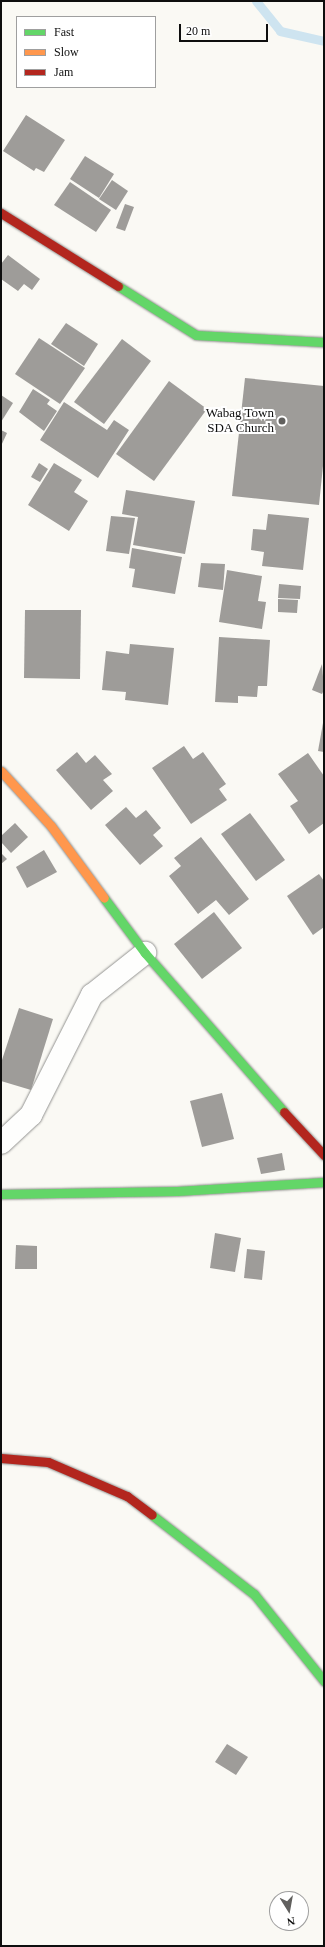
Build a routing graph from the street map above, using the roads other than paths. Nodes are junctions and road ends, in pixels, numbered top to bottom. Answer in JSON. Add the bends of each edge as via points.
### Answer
{"nodes":[{"id":1,"x":1,"y":213,"type":"edge"},
{"id":2,"x":324,"y":342,"type":"edge"},
{"id":3,"x":1,"y":771,"type":"edge"},
{"id":4,"x":145,"y":953,"type":"junction"},
{"id":5,"x":1,"y":1143,"type":"edge"},
{"id":6,"x":324,"y":1155,"type":"edge"},
{"id":7,"x":324,"y":1182,"type":"edge"},
{"id":8,"x":1,"y":1194,"type":"edge"},
{"id":9,"x":1,"y":1458,"type":"edge"},
{"id":10,"x":324,"y":1681,"type":"edge"}],
"edges":[{"from":1,"to":2,"type":"street","via":[[196,335]]},
{"from":3,"to":4,"type":"street","via":[[51,826]]},
{"from":4,"to":5,"type":"street","via":[[92,995],[31,1115]]},
{"from":4,"to":6,"type":"street","via":[[259,1085]]},
{"from":7,"to":8,"type":"street","via":[[177,1191]]},
{"from":9,"to":10,"type":"street","via":[[48,1462],[127,1496],[254,1594]]}]}
